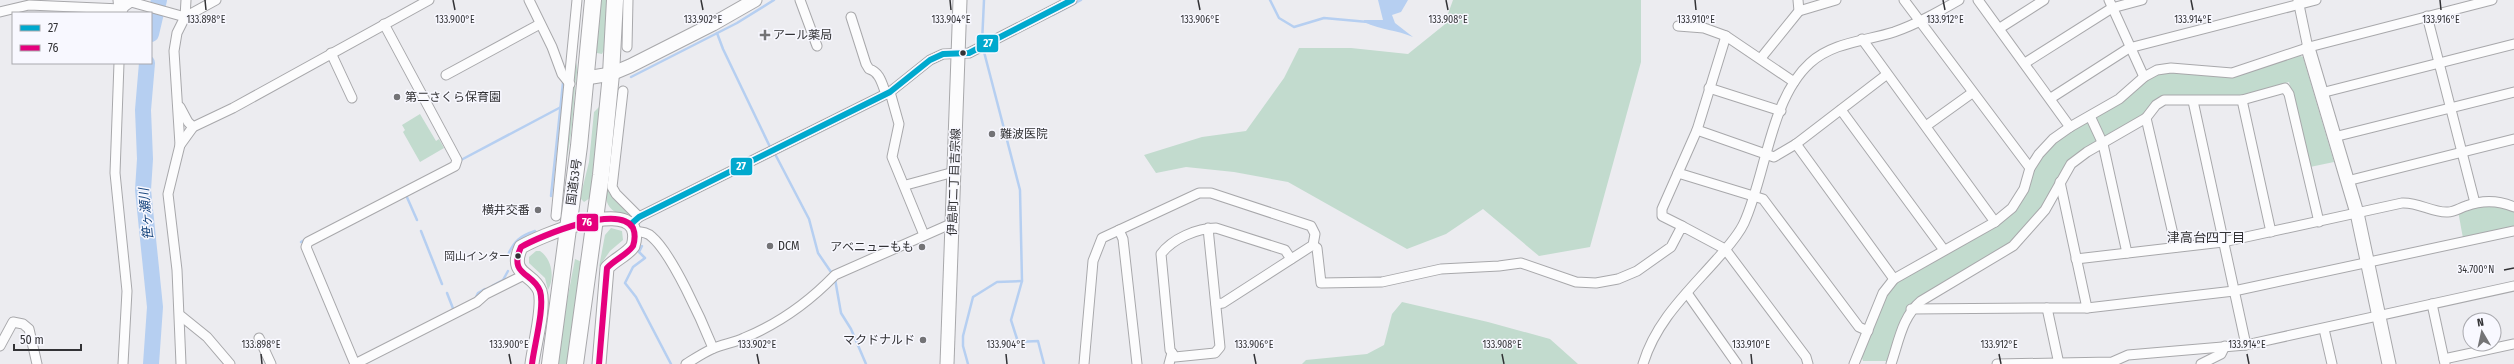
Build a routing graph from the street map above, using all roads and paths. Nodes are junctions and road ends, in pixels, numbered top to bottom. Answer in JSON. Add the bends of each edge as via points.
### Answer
{"nodes":[{"id":1,"x":186,"y":0,"type":"edge"},
{"id":2,"x":216,"y":0,"type":"edge"},
{"id":3,"x":429,"y":0,"type":"edge"},
{"id":4,"x":529,"y":0,"type":"edge"},
{"id":5,"x":593,"y":0,"type":"edge"},
{"id":6,"x":615,"y":0,"type":"edge"},
{"id":7,"x":628,"y":0,"type":"edge"},
{"id":8,"x":755,"y":0,"type":"edge"},
{"id":9,"x":800,"y":0,"type":"edge"},
{"id":10,"x":960,"y":0,"type":"edge"},
{"id":11,"x":1072,"y":0,"type":"edge"},
{"id":12,"x":1798,"y":0,"type":"edge"},
{"id":13,"x":1836,"y":0,"type":"edge"},
{"id":14,"x":1904,"y":0,"type":"edge"},
{"id":15,"x":1959,"y":0,"type":"edge"},
{"id":16,"x":1978,"y":0,"type":"edge"},
{"id":17,"x":2044,"y":0,"type":"edge"},
{"id":18,"x":2142,"y":0,"type":"edge"},
{"id":19,"x":2316,"y":0,"type":"edge"},
{"id":20,"x":2489,"y":0,"type":"edge"},
{"id":21,"x":577,"y":2,"type":"edge"},
{"id":22,"x":2299,"y":2,"type":"edge"},
{"id":23,"x":2110,"y":4,"type":"edge"},
{"id":24,"x":124,"y":5,"type":"edge"},
{"id":25,"x":1799,"y":11,"type":"junction"},
{"id":26,"x":0,"y":12,"type":"edge"},
{"id":27,"x":2427,"y":16,"type":"junction"},
{"id":28,"x":182,"y":17,"type":"junction"},
{"id":29,"x":851,"y":17,"type":"dead end"},
{"id":30,"x":1920,"y":22,"type":"junction"},
{"id":31,"x":384,"y":24,"type":"junction"},
{"id":32,"x":540,"y":24,"type":"junction"},
{"id":33,"x":1678,"y":26,"type":"dead end"},
{"id":34,"x":2000,"y":28,"type":"junction"},
{"id":35,"x":1726,"y":36,"type":"junction"},
{"id":36,"x":1862,"y":39,"type":"junction"},
{"id":37,"x":2514,"y":44,"type":"edge"},
{"id":38,"x":817,"y":46,"type":"dead end"},
{"id":39,"x":626,"y":47,"type":"dead end"},
{"id":40,"x":2129,"y":48,"type":"junction"},
{"id":41,"x":2308,"y":48,"type":"junction"},
{"id":42,"x":331,"y":53,"type":"junction"},
{"id":43,"x":958,"y":54,"type":"junction"},
{"id":44,"x":1761,"y":58,"type":"junction"},
{"id":45,"x":2025,"y":63,"type":"junction"},
{"id":46,"x":119,"y":64,"type":"edge"},
{"id":47,"x":2440,"y":64,"type":"junction"},
{"id":48,"x":611,"y":74,"type":"junction"},
{"id":49,"x":446,"y":75,"type":"dead end"},
{"id":50,"x":1886,"y":75,"type":"junction"},
{"id":51,"x":2144,"y":77,"type":"junction"},
{"id":52,"x":586,"y":78,"type":"junction"},
{"id":53,"x":1794,"y":82,"type":"junction"},
{"id":54,"x":570,"y":84,"type":"junction"},
{"id":55,"x":1709,"y":88,"type":"junction"},
{"id":56,"x":623,"y":91,"type":"dead end"},
{"id":57,"x":2514,"y":92,"type":"edge"},
{"id":58,"x":1972,"y":93,"type":"junction"},
{"id":59,"x":2321,"y":93,"type":"junction"},
{"id":60,"x":890,"y":94,"type":"junction"},
{"id":61,"x":352,"y":98,"type":"dead end"},
{"id":62,"x":2051,"y":98,"type":"junction"},
{"id":63,"x":2242,"y":100,"type":"junction"},
{"id":64,"x":2194,"y":101,"type":"junction"},
{"id":65,"x":179,"y":105,"type":"junction"},
{"id":66,"x":2450,"y":108,"type":"junction"},
{"id":67,"x":1841,"y":110,"type":"junction"},
{"id":68,"x":1781,"y":111,"type":"junction"},
{"id":69,"x":607,"y":116,"type":"junction"},
{"id":70,"x":2090,"y":116,"type":"junction"},
{"id":71,"x":2146,"y":118,"type":"junction"},
{"id":72,"x":1926,"y":126,"type":"junction"},
{"id":73,"x":193,"y":127,"type":"junction"},
{"id":74,"x":2070,"y":127,"type":"junction"},
{"id":75,"x":1697,"y":130,"type":"junction"},
{"id":76,"x":2334,"y":137,"type":"junction"},
{"id":77,"x":2514,"y":139,"type":"edge"},
{"id":78,"x":1796,"y":144,"type":"junction"},
{"id":79,"x":2103,"y":144,"type":"junction"},
{"id":80,"x":180,"y":145,"type":"junction"},
{"id":81,"x":579,"y":146,"type":"junction"},
{"id":82,"x":617,"y":146,"type":"junction"},
{"id":83,"x":2462,"y":152,"type":"junction"},
{"id":84,"x":1767,"y":154,"type":"junction"},
{"id":85,"x":2030,"y":168,"type":"junction"},
{"id":86,"x":954,"y":172,"type":"junction"},
{"id":87,"x":1678,"y":172,"type":"junction"},
{"id":88,"x":562,"y":174,"type":"junction"},
{"id":89,"x":601,"y":175,"type":"junction"},
{"id":90,"x":2347,"y":181,"type":"junction"},
{"id":91,"x":2060,"y":182,"type":"junction"},
{"id":92,"x":906,"y":185,"type":"junction"},
{"id":93,"x":1754,"y":196,"type":"junction"},
{"id":94,"x":2475,"y":203,"type":"junction"},
{"id":95,"x":570,"y":207,"type":"junction"},
{"id":96,"x":2514,"y":207,"type":"edge"},
{"id":97,"x":2357,"y":213,"type":"junction"},
{"id":98,"x":556,"y":216,"type":"dead end"},
{"id":99,"x":596,"y":220,"type":"junction"},
{"id":100,"x":1995,"y":222,"type":"junction"},
{"id":101,"x":2319,"y":222,"type":"junction"},
{"id":102,"x":635,"y":224,"type":"junction"},
{"id":103,"x":952,"y":225,"type":"junction"},
{"id":104,"x":1682,"y":226,"type":"junction"},
{"id":105,"x":569,"y":227,"type":"junction"},
{"id":106,"x":1208,"y":228,"type":"junction"},
{"id":107,"x":1119,"y":230,"type":"junction"},
{"id":108,"x":2514,"y":231,"type":"edge"},
{"id":109,"x":2271,"y":232,"type":"junction"},
{"id":110,"x":924,"y":235,"type":"junction"},
{"id":111,"x":2223,"y":242,"type":"junction"},
{"id":112,"x":1313,"y":245,"type":"junction"},
{"id":113,"x":2176,"y":247,"type":"junction"},
{"id":114,"x":1725,"y":249,"type":"junction"},
{"id":115,"x":1944,"y":250,"type":"junction"},
{"id":116,"x":2127,"y":253,"type":"junction"},
{"id":117,"x":1291,"y":259,"type":"junction"},
{"id":118,"x":2076,"y":259,"type":"junction"},
{"id":119,"x":2367,"y":263,"type":"junction"},
{"id":120,"x":589,"y":264,"type":"junction"},
{"id":121,"x":524,"y":275,"type":"junction"},
{"id":122,"x":1894,"y":279,"type":"junction"},
{"id":123,"x":2514,"y":286,"type":"edge"},
{"id":124,"x":2234,"y":291,"type":"junction"},
{"id":125,"x":1687,"y":293,"type":"junction"},
{"id":126,"x":1216,"y":304,"type":"junction"},
{"id":127,"x":2432,"y":304,"type":"junction"},
{"id":128,"x":2047,"y":308,"type":"junction"},
{"id":129,"x":2087,"y":308,"type":"junction"},
{"id":130,"x":1911,"y":309,"type":"junction"},
{"id":131,"x":181,"y":316,"type":"junction"},
{"id":132,"x":2379,"y":316,"type":"junction"},
{"id":133,"x":2324,"y":329,"type":"junction"},
{"id":134,"x":1868,"y":331,"type":"junction"},
{"id":135,"x":259,"y":338,"type":"dead end"},
{"id":136,"x":2514,"y":344,"type":"edge"},
{"id":137,"x":2246,"y":345,"type":"junction"},
{"id":138,"x":0,"y":346,"type":"edge"},
{"id":139,"x":2225,"y":346,"type":"junction"},
{"id":140,"x":713,"y":348,"type":"junction"},
{"id":141,"x":1172,"y":353,"type":"junction"},
{"id":142,"x":2444,"y":361,"type":"edge"},
{"id":143,"x":365,"y":362,"type":"edge"},
{"id":144,"x":2114,"y":363,"type":"edge"},
{"id":145,"x":37,"y":364,"type":"edge"},
{"id":146,"x":123,"y":364,"type":"edge"},
{"id":147,"x":180,"y":364,"type":"edge"},
{"id":148,"x":230,"y":364,"type":"edge"},
{"id":149,"x":271,"y":364,"type":"edge"},
{"id":150,"x":355,"y":364,"type":"edge"},
{"id":151,"x":532,"y":364,"type":"edge"},
{"id":152,"x":550,"y":364,"type":"edge"},
{"id":153,"x":574,"y":364,"type":"edge"},
{"id":154,"x":585,"y":364,"type":"edge"},
{"id":155,"x":600,"y":364,"type":"edge"},
{"id":156,"x":686,"y":364,"type":"edge"},
{"id":157,"x":947,"y":364,"type":"edge"},
{"id":158,"x":1084,"y":364,"type":"edge"},
{"id":159,"x":1137,"y":364,"type":"edge"},
{"id":160,"x":1169,"y":364,"type":"edge"},
{"id":161,"x":1643,"y":364,"type":"edge"},
{"id":162,"x":1737,"y":364,"type":"edge"},
{"id":163,"x":1808,"y":364,"type":"edge"},
{"id":164,"x":1854,"y":364,"type":"edge"},
{"id":165,"x":1891,"y":364,"type":"edge"},
{"id":166,"x":1997,"y":364,"type":"edge"},
{"id":167,"x":2059,"y":364,"type":"edge"},
{"id":168,"x":2201,"y":364,"type":"edge"},
{"id":169,"x":2332,"y":364,"type":"edge"},
{"id":170,"x":2389,"y":364,"type":"edge"}],
"edges":[{"from":1,"to":28,"type":"street"},
{"from":2,"to":28,"type":"street"},
{"from":3,"to":31,"type":"street"},
{"from":4,"to":32,"type":"street"},
{"from":5,"to":52,"type":"highway","name":"国道53号"},
{"from":6,"to":48,"type":"highway"},
{"from":7,"to":39,"type":"street"},
{"from":8,"to":48,"type":"street"},
{"from":9,"to":38,"type":"street"},
{"from":10,"to":43,"type":"street","name":"伊島町二丁目吉宗線"},
{"from":11,"to":43,"type":"street","via":[[970,53]]},
{"from":12,"to":25,"type":"street"},
{"from":13,"to":25,"type":"street"},
{"from":14,"to":30,"type":"street"},
{"from":15,"to":30,"type":"street"},
{"from":16,"to":34,"type":"street"},
{"from":17,"to":34,"type":"street"},
{"from":18,"to":23,"type":"street"},
{"from":19,"to":22,"type":"street"},
{"from":20,"to":27,"type":"street"},
{"from":21,"to":54,"type":"street"},
{"from":22,"to":40,"type":"street"},
{"from":22,"to":41,"type":"street"},
{"from":23,"to":40,"type":"street"},
{"from":23,"to":45,"type":"street"},
{"from":24,"to":26,"type":"street","via":[[29,5]]},
{"from":24,"to":28,"type":"street"},
{"from":25,"to":44,"type":"street"},
{"from":27,"to":41,"type":"street"},
{"from":27,"to":47,"type":"street"},
{"from":28,"to":65,"type":"street","via":[[174,51]]},
{"from":29,"to":60,"type":"street","via":[[866,64],[869,69],[876,71]]},
{"from":30,"to":36,"type":"street","via":[[1893,32]]},
{"from":30,"to":58,"type":"street"},
{"from":31,"to":42,"type":"street"},
{"from":31,"to":150,"type":"street","via":[[456,160],[455,166],[308,242],[306,247]]},
{"from":32,"to":49,"type":"street"},
{"from":32,"to":54,"type":"street","via":[[562,74]]},
{"from":33,"to":35,"type":"street","via":[[1704,28]]},
{"from":34,"to":45,"type":"street"},
{"from":35,"to":44,"type":"street"},
{"from":35,"to":55,"type":"street"},
{"from":36,"to":50,"type":"street"},
{"from":36,"to":53,"type":"street","via":[[1834,48],[1810,63]]},
{"from":37,"to":47,"type":"street"},
{"from":40,"to":51,"type":"street"},
{"from":40,"to":62,"type":"street"},
{"from":41,"to":51,"type":"street","via":[[2232,73],[2171,68],[2157,70]]},
{"from":41,"to":59,"type":"street"},
{"from":42,"to":61,"type":"street"},
{"from":42,"to":73,"type":"street"},
{"from":43,"to":60,"type":"street","via":[[944,54],[930,60]]},
{"from":43,"to":86,"type":"street","name":"伊島町二丁目吉宗線"},
{"from":44,"to":53,"type":"street"},
{"from":45,"to":62,"type":"street"},
{"from":46,"to":146,"type":"street","via":[[115,173],[127,291]]},
{"from":47,"to":59,"type":"street"},
{"from":47,"to":66,"type":"street"},
{"from":48,"to":52,"type":"street"},
{"from":48,"to":69,"type":"highway"},
{"from":50,"to":67,"type":"street"},
{"from":50,"to":72,"type":"street"},
{"from":51,"to":70,"type":"street","via":[[2119,99]]},
{"from":52,"to":81,"type":"highway","name":"国道53号"},
{"from":53,"to":68,"type":"street"},
{"from":54,"to":88,"type":"street"},
{"from":55,"to":68,"type":"street"},
{"from":55,"to":75,"type":"street"},
{"from":56,"to":82,"type":"street"},
{"from":57,"to":66,"type":"street"},
{"from":58,"to":72,"type":"street"},
{"from":58,"to":85,"type":"street"},
{"from":59,"to":76,"type":"street"},
{"from":60,"to":92,"type":"street","via":[[899,124],[892,157]]},
{"from":60,"to":102,"type":"street"},
{"from":62,"to":74,"type":"street"},
{"from":63,"to":64,"type":"street"},
{"from":63,"to":101,"type":"street","via":[[2285,88],[2289,94]]},
{"from":63,"to":109,"type":"street"},
{"from":64,"to":71,"type":"street","via":[[2164,100],[2156,105]]},
{"from":64,"to":111,"type":"street"},
{"from":65,"to":73,"type":"street"},
{"from":65,"to":80,"type":"street"},
{"from":66,"to":76,"type":"street"},
{"from":66,"to":83,"type":"street"},
{"from":67,"to":78,"type":"street"},
{"from":67,"to":115,"type":"street"},
{"from":68,"to":84,"type":"street"},
{"from":69,"to":82,"type":"street"},
{"from":69,"to":89,"type":"highway"},
{"from":70,"to":74,"type":"street"},
{"from":70,"to":79,"type":"street"},
{"from":71,"to":79,"type":"street"},
{"from":71,"to":113,"type":"street"},
{"from":72,"to":100,"type":"street"},
{"from":73,"to":80,"type":"street"},
{"from":74,"to":85,"type":"street","via":[[2053,139]]},
{"from":75,"to":84,"type":"street"},
{"from":75,"to":87,"type":"street"},
{"from":76,"to":90,"type":"street"},
{"from":77,"to":83,"type":"street"},
{"from":78,"to":84,"type":"street","via":[[1774,157]]},
{"from":78,"to":122,"type":"street"},
{"from":79,"to":91,"type":"street","via":[[2071,164]]},
{"from":79,"to":116,"type":"street"},
{"from":80,"to":131,"type":"street","via":[[168,194]]},
{"from":81,"to":88,"type":"street"},
{"from":81,"to":95,"type":"highway","name":"国道53号"},
{"from":82,"to":89,"type":"street"},
{"from":82,"to":102,"type":"street","via":[[612,186]]},
{"from":83,"to":90,"type":"street"},
{"from":83,"to":94,"type":"street"},
{"from":84,"to":93,"type":"street"},
{"from":85,"to":100,"type":"street","via":[[2024,188],[2012,208]]},
{"from":86,"to":92,"type":"street"},
{"from":86,"to":103,"type":"street","name":"伊島町二丁目吉宗線"},
{"from":87,"to":93,"type":"street"},
{"from":87,"to":104,"type":"street","via":[[1662,209],[1662,216]]},
{"from":88,"to":95,"type":"street"},
{"from":88,"to":98,"type":"street"},
{"from":89,"to":99,"type":"highway"},
{"from":90,"to":97,"type":"street"},
{"from":91,"to":118,"type":"street"},
{"from":91,"to":130,"type":"street","via":[[2045,210],[2013,246],[1920,301]]},
{"from":92,"to":110,"type":"street"},
{"from":93,"to":114,"type":"street","via":[[1744,224]]},
{"from":93,"to":134,"type":"street","via":[[1763,199],[1859,327]]},
{"from":94,"to":96,"type":"street","via":[[2495,200]]},
{"from":94,"to":97,"type":"street","via":[[2450,212],[2441,212],[2412,202]]},
{"from":95,"to":105,"type":"highway","name":"国道53号"},
{"from":97,"to":101,"type":"street"},
{"from":97,"to":119,"type":"street"},
{"from":99,"to":102,"type":"street","via":[[615,217]]},
{"from":99,"to":105,"type":"street"},
{"from":99,"to":120,"type":"highway"},
{"from":100,"to":115,"type":"street"},
{"from":101,"to":109,"type":"street"},
{"from":102,"to":140,"type":"street","via":[[653,237],[673,266]]},
{"from":102,"to":155,"type":"street","via":[[632,246],[607,268]]},
{"from":103,"to":110,"type":"street"},
{"from":103,"to":157,"type":"street","name":"伊島町二丁目吉宗線"},
{"from":104,"to":112,"type":"street","via":[[1671,247],[1637,271],[1618,279],[1596,283],[1576,282],[1521,263],[1441,270],[1382,282],[1321,283],[1317,248]]},
{"from":104,"to":114,"type":"street"},
{"from":105,"to":121,"type":"street","via":[[522,247],[518,264]]},
{"from":105,"to":152,"type":"highway","name":"国道53号"},
{"from":106,"to":117,"type":"street","via":[[1216,228],[1285,250]]},
{"from":106,"to":126,"type":"street"},
{"from":106,"to":141,"type":"street","via":[[1168,246],[1161,254]]},
{"from":107,"to":112,"type":"street","via":[[1199,193],[1211,193],[1311,226],[1315,234]]},
{"from":107,"to":158,"type":"street","via":[[1102,238],[1093,261]]},
{"from":107,"to":159,"type":"street","via":[[1123,239]]},
{"from":108,"to":119,"type":"street"},
{"from":109,"to":111,"type":"street"},
{"from":110,"to":140,"type":"street","via":[[834,276],[801,306],[744,339]]},
{"from":111,"to":113,"type":"street"},
{"from":111,"to":124,"type":"street"},
{"from":112,"to":117,"type":"street"},
{"from":113,"to":116,"type":"street"},
{"from":114,"to":125,"type":"street"},
{"from":114,"to":163,"type":"street","via":[[1806,357]]},
{"from":115,"to":122,"type":"street"},
{"from":116,"to":118,"type":"street"},
{"from":117,"to":126,"type":"street","via":[[1223,303]]},
{"from":118,"to":129,"type":"street"},
{"from":119,"to":124,"type":"street"},
{"from":119,"to":132,"type":"street"},
{"from":120,"to":153,"type":"highway"},
{"from":120,"to":154,"type":"highway"},
{"from":121,"to":143,"type":"street"},
{"from":121,"to":151,"type":"street","via":[[540,290],[541,301]]},
{"from":122,"to":134,"type":"street","via":[[1883,293]]},
{"from":123,"to":127,"type":"street"},
{"from":124,"to":129,"type":"street"},
{"from":124,"to":137,"type":"street"},
{"from":125,"to":161,"type":"street","via":[[1662,321],[1647,349]]},
{"from":125,"to":162,"type":"street"},
{"from":126,"to":141,"type":"street","via":[[1220,347],[1215,353],[1175,357]]},
{"from":127,"to":132,"type":"street"},
{"from":127,"to":142,"type":"street"},
{"from":128,"to":129,"type":"street"},
{"from":128,"to":130,"type":"street"},
{"from":128,"to":167,"type":"street"},
{"from":130,"to":165,"type":"street"},
{"from":131,"to":147,"type":"street"},
{"from":131,"to":148,"type":"street","via":[[207,337]]},
{"from":132,"to":133,"type":"street"},
{"from":132,"to":170,"type":"street"},
{"from":133,"to":137,"type":"street"},
{"from":133,"to":169,"type":"street"},
{"from":134,"to":164,"type":"street"},
{"from":135,"to":149,"type":"street"},
{"from":136,"to":142,"type":"street"},
{"from":137,"to":139,"type":"street"},
{"from":138,"to":145,"type":"street","via":[[13,322],[23,324],[29,329]]},
{"from":139,"to":144,"type":"street","via":[[2128,355]]},
{"from":139,"to":168,"type":"street","via":[[2221,354]]},
{"from":140,"to":156,"type":"street"},
{"from":141,"to":160,"type":"street"},
{"from":143,"to":150,"type":"street"},
{"from":144,"to":167,"type":"street"},
{"from":166,"to":167,"type":"street"}]}
